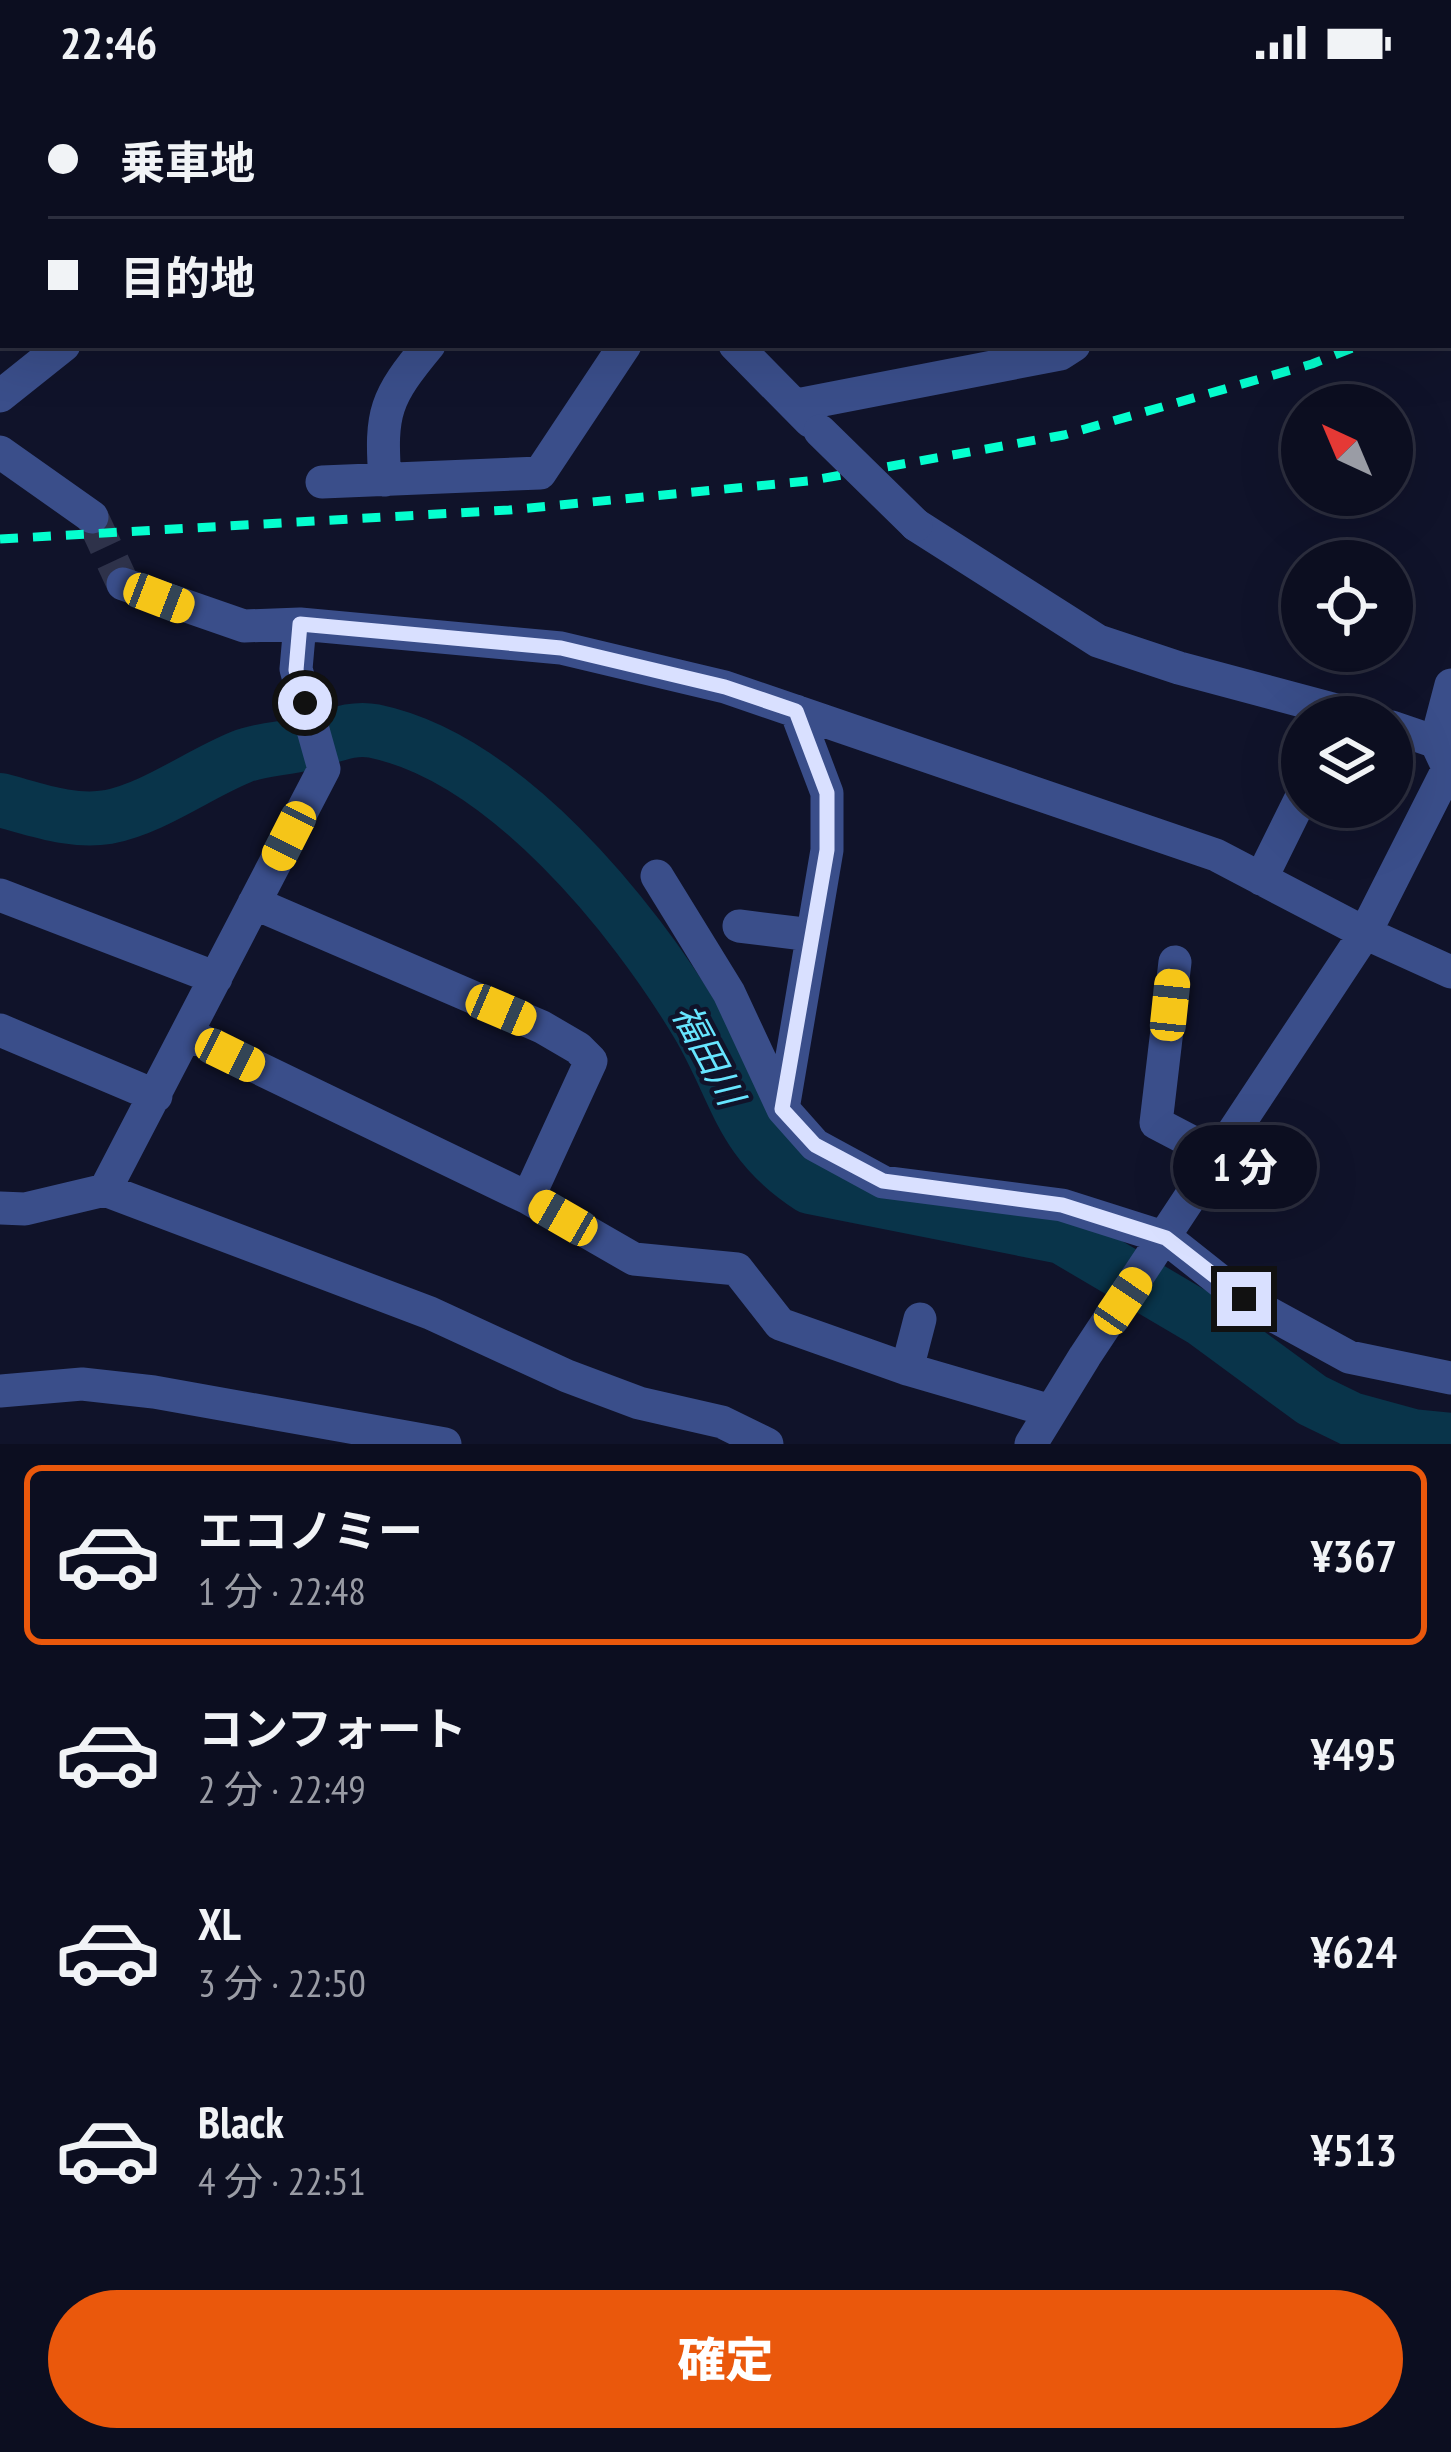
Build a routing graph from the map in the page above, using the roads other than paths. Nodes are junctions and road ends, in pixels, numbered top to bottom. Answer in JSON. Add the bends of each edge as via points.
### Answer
{"nodes":[{"id":1,"x":60,"y":348,"type":"edge"},
{"id":2,"x":427,"y":348,"type":"edge"},
{"id":3,"x":623,"y":348,"type":"edge"},
{"id":4,"x":738,"y":348,"type":"edge"},
{"id":5,"x":1069,"y":348,"type":"edge"},
{"id":6,"x":0,"y":396,"type":"edge"},
{"id":7,"x":796,"y":405,"type":"junction"},
{"id":8,"x":0,"y":452,"type":"edge"},
{"id":9,"x":386,"y":480,"type":"junction"},
{"id":10,"x":322,"y":482,"type":"dead end"},
{"id":11,"x":92,"y":517,"type":"tunnel mouth"},
{"id":12,"x":123,"y":584,"type":"dead end"},
{"id":13,"x":300,"y":624,"type":"junction"},
{"id":14,"x":1451,"y":685,"type":"edge"},
{"id":15,"x":1281,"y":698,"type":"edge"},
{"id":16,"x":796,"y":711,"type":"junction"},
{"id":17,"x":1413,"y":741,"type":"edge"},
{"id":18,"x":1444,"y":762,"type":"edge"},
{"id":19,"x":1286,"y":828,"type":"edge"},
{"id":20,"x":657,"y":876,"type":"dead end"},
{"id":21,"x":1261,"y":879,"type":"junction"},
{"id":22,"x":0,"y":895,"type":"edge"},
{"id":23,"x":254,"y":903,"type":"junction"},
{"id":24,"x":739,"y":926,"type":"dead end"},
{"id":25,"x":1365,"y":933,"type":"junction"},
{"id":26,"x":812,"y":934,"type":"junction"},
{"id":27,"x":1175,"y":962,"type":"dead end"},
{"id":28,"x":1451,"y":972,"type":"edge"},
{"id":29,"x":216,"y":978,"type":"junction"},
{"id":30,"x":0,"y":1030,"type":"edge"},
{"id":31,"x":188,"y":1034,"type":"junction"},
{"id":32,"x":156,"y":1096,"type":"junction"},
{"id":33,"x":782,"y":1109,"type":"junction"},
{"id":34,"x":1219,"y":1156,"type":"junction"},
{"id":35,"x":105,"y":1190,"type":"junction"},
{"id":36,"x":528,"y":1198,"type":"junction"},
{"id":37,"x":0,"y":1208,"type":"edge"},
{"id":38,"x":1166,"y":1238,"type":"junction"},
{"id":39,"x":920,"y":1319,"type":"dead end"},
{"id":40,"x":908,"y":1369,"type":"junction"},
{"id":41,"x":1451,"y":1378,"type":"edge"},
{"id":42,"x":0,"y":1390,"type":"edge"},
{"id":43,"x":1051,"y":1411,"type":"junction"},
{"id":44,"x":718,"y":1433,"type":"edge"},
{"id":45,"x":445,"y":1444,"type":"edge"},
{"id":46,"x":767,"y":1444,"type":"edge"},
{"id":47,"x":1031,"y":1444,"type":"edge"}],
"edges":[{"from":1,"to":6,"type":"street"},
{"from":2,"to":9,"type":"street","via":[[396,385],[381,426]]},
{"from":3,"to":9,"type":"street","via":[[540,473]]},
{"from":4,"to":7,"type":"street"},
{"from":5,"to":7,"type":"street"},
{"from":7,"to":15,"type":"street","bridge":true,"via":[[916,525],[1098,641]]},
{"from":8,"to":11,"type":"street"},
{"from":9,"to":10,"type":"street"},
{"from":12,"to":13,"type":"street","via":[[244,626]]},
{"from":13,"to":16,"type":"street","via":[[561,648]]},
{"from":13,"to":23,"type":"street","via":[[296,670],[324,769]]},
{"from":14,"to":18,"type":"street"},
{"from":16,"to":21,"type":"street","via":[[1216,855]]},
{"from":16,"to":26,"type":"street","via":[[827,793],[827,850]]},
{"from":17,"to":18,"type":"street"},
{"from":18,"to":25,"type":"street"},
{"from":19,"to":21,"type":"street"},
{"from":20,"to":33,"type":"street","via":[[729,993]]},
{"from":21,"to":25,"type":"street"},
{"from":22,"to":29,"type":"street"},
{"from":23,"to":29,"type":"street"},
{"from":23,"to":36,"type":"street","via":[[542,1028],[591,1061]]},
{"from":24,"to":26,"type":"street"},
{"from":25,"to":28,"type":"street"},
{"from":25,"to":34,"type":"street"},
{"from":26,"to":33,"type":"street"},
{"from":27,"to":34,"type":"street","via":[[1180,1048],[1156,1123]]},
{"from":29,"to":31,"type":"street"},
{"from":30,"to":32,"type":"street"},
{"from":31,"to":32,"type":"street"},
{"from":31,"to":36,"type":"street"},
{"from":32,"to":35,"type":"street"},
{"from":33,"to":38,"type":"street","via":[[815,1145],[883,1181],[1062,1205]]},
{"from":34,"to":38,"type":"street"},
{"from":35,"to":37,"type":"street"},
{"from":35,"to":44,"type":"street"},
{"from":36,"to":40,"type":"street","via":[[634,1259],[737,1269],[780,1324]]},
{"from":38,"to":41,"type":"street","via":[[1244,1299],[1349,1357]]},
{"from":38,"to":43,"type":"street"},
{"from":39,"to":40,"type":"street"},
{"from":40,"to":43,"type":"street"},
{"from":42,"to":45,"type":"street","via":[[82,1384],[154,1392]]},
{"from":43,"to":47,"type":"street"},
{"from":44,"to":46,"type":"street"}]}
